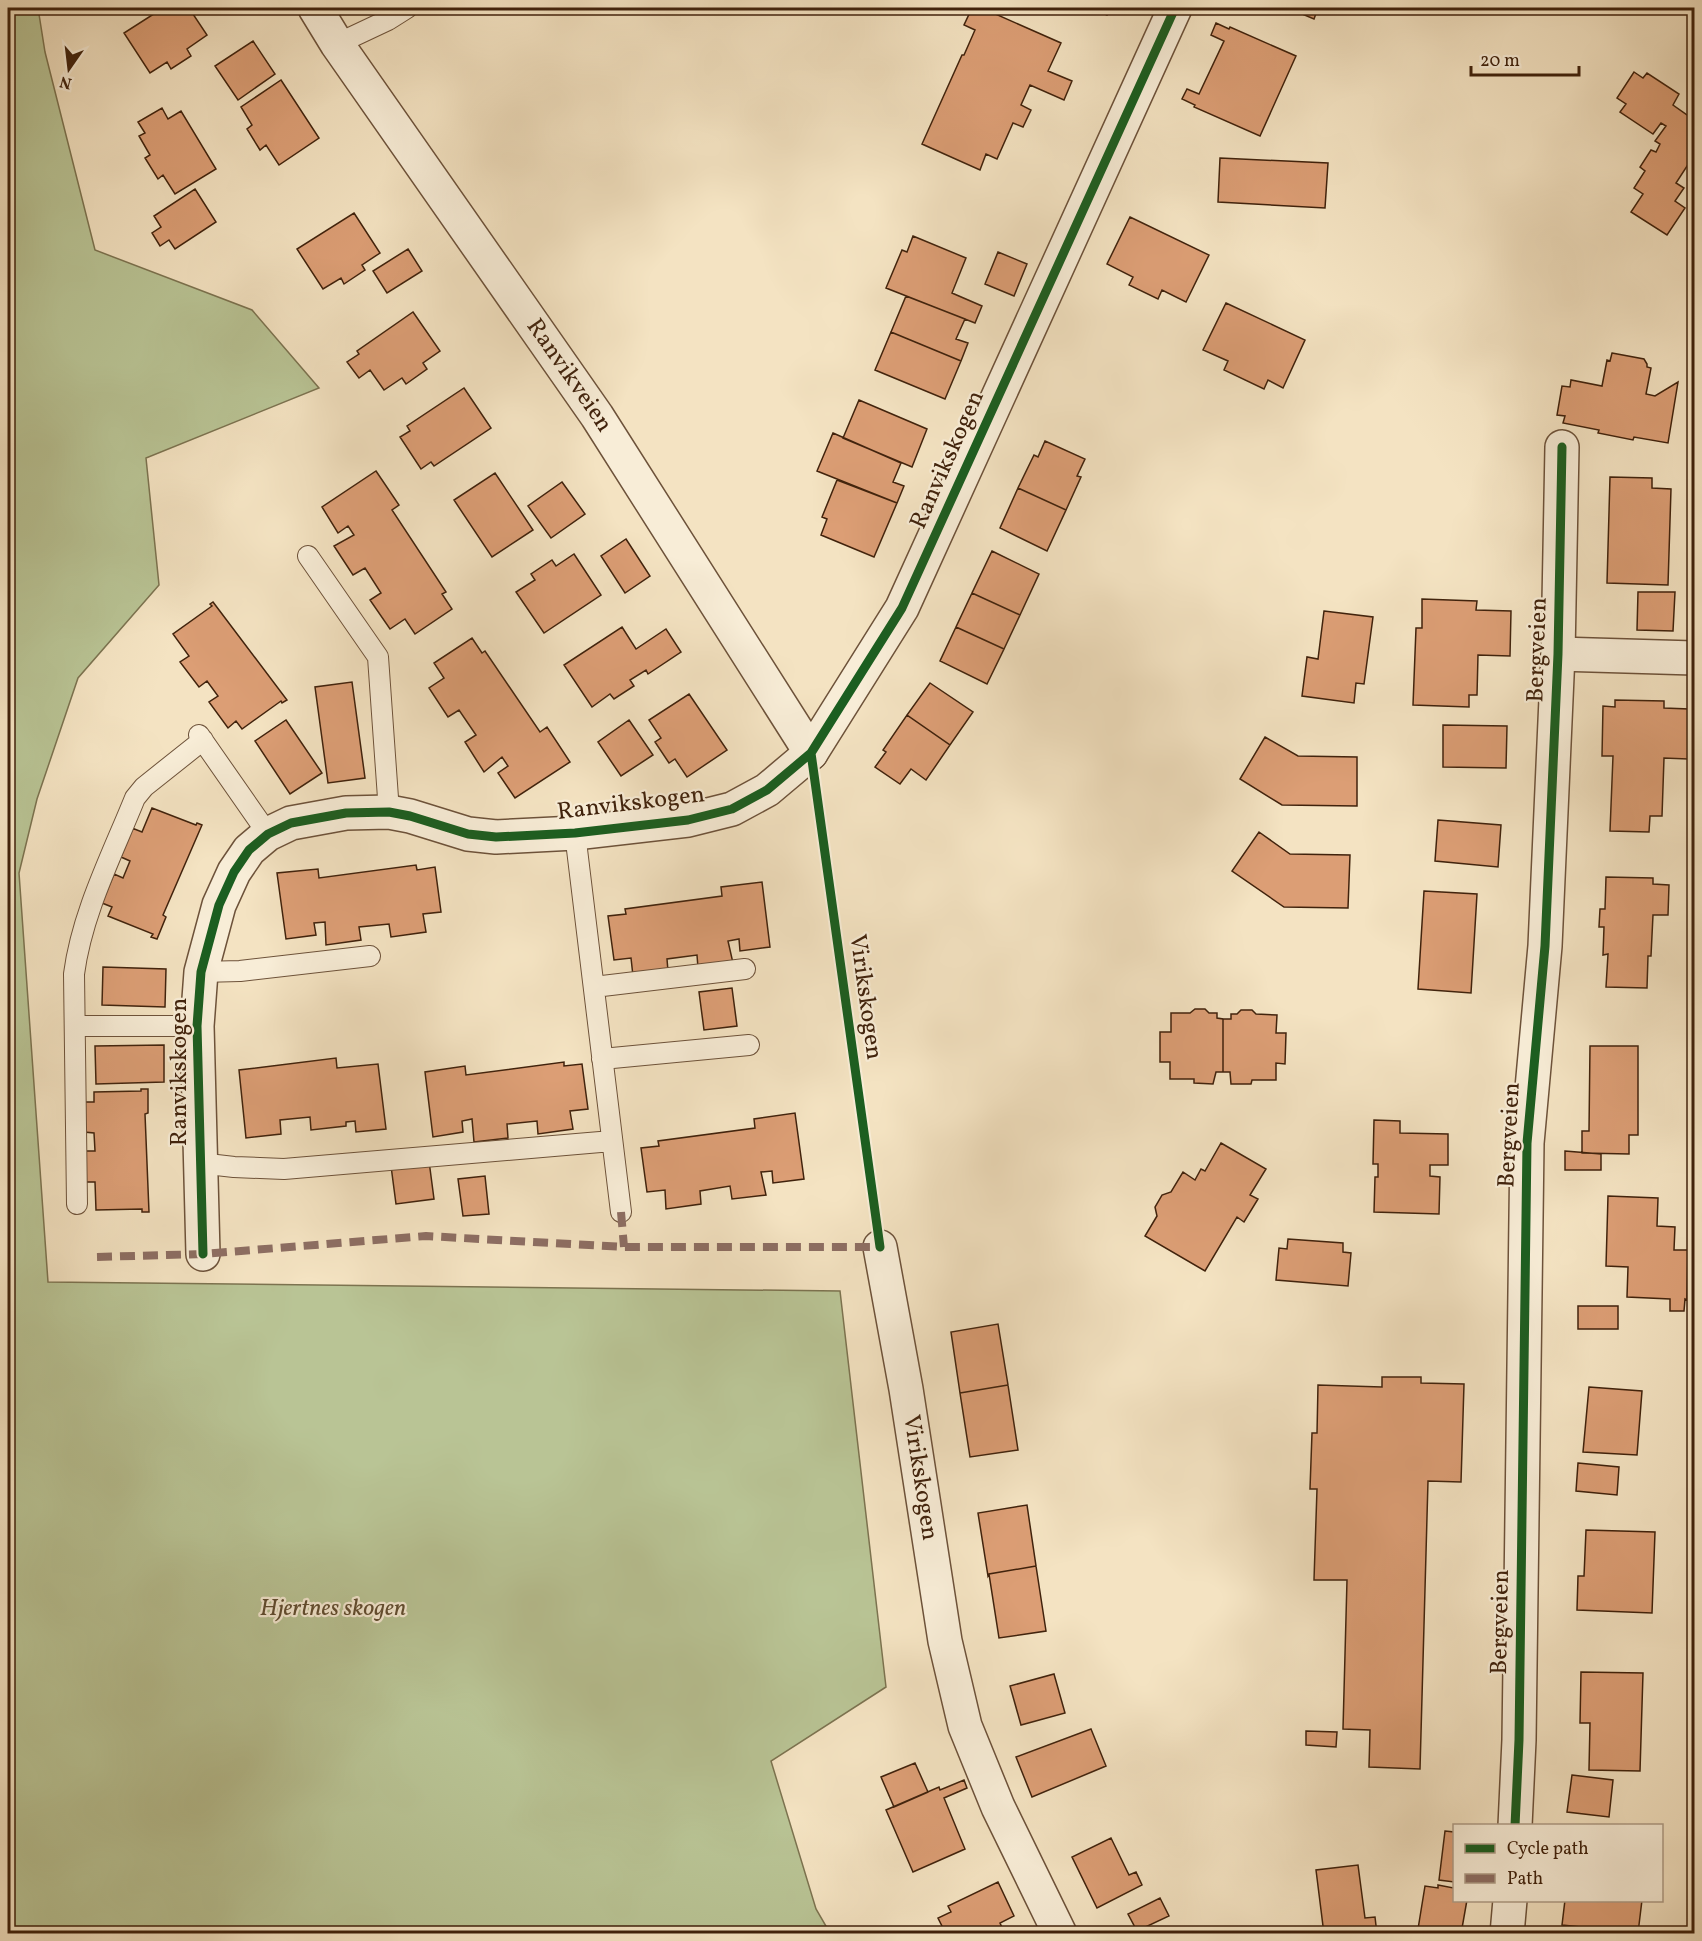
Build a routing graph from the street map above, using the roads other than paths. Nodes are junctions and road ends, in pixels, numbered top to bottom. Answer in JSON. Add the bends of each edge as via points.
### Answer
{"nodes":[{"id":1,"x":315,"y":8,"type":"edge"},
{"id":2,"x":407,"y":8,"type":"edge"},
{"id":3,"x":1175,"y":8,"type":"edge"},
{"id":4,"x":337,"y":44,"type":"junction"},
{"id":5,"x":1563,"y":447,"type":"dead end"},
{"id":6,"x":308,"y":556,"type":"dead end"},
{"id":7,"x":1558,"y":654,"type":"junction"},
{"id":8,"x":1695,"y":658,"type":"edge"},
{"id":9,"x":812,"y":753,"type":"junction"},
{"id":10,"x":389,"y":812,"type":"junction"},
{"id":11,"x":574,"y":833,"type":"junction"},
{"id":12,"x":268,"y":834,"type":"junction"},
{"id":13,"x":370,"y":956,"type":"dead end"},
{"id":14,"x":745,"y":969,"type":"dead end"},
{"id":15,"x":201,"y":972,"type":"junction"},
{"id":16,"x":594,"y":987,"type":"junction"},
{"id":17,"x":75,"y":1026,"type":"junction"},
{"id":18,"x":197,"y":1026,"type":"junction"},
{"id":19,"x":748,"y":1045,"type":"dead end"},
{"id":20,"x":602,"y":1059,"type":"junction"},
{"id":21,"x":612,"y":1141,"type":"junction"},
{"id":22,"x":199,"y":1162,"type":"junction"},
{"id":23,"x":77,"y":1204,"type":"dead end"},
{"id":24,"x":621,"y":1212,"type":"dead end"},
{"id":25,"x":880,"y":1247,"type":"dead end"},
{"id":26,"x":203,"y":1254,"type":"dead end"},
{"id":27,"x":1515,"y":1824,"type":"edge"},
{"id":28,"x":1510,"y":1902,"type":"edge"},
{"id":29,"x":1060,"y":1934,"type":"edge"},
{"id":30,"x":1507,"y":1934,"type":"edge"}],
"edges":[{"from":1,"to":4,"type":"street","name":"Ranvikveien"},
{"from":2,"to":4,"type":"lane"},
{"from":3,"to":9,"type":"street","name":"Ranvikskogen","via":[[903,608]]},
{"from":4,"to":9,"type":"street","name":"Ranvikveien","via":[[597,416]]},
{"from":5,"to":7,"type":"street","name":"Bergveien"},
{"from":6,"to":10,"type":"lane","via":[[378,657]]},
{"from":7,"to":8,"type":"street"},
{"from":7,"to":27,"type":"street","name":"Bergveien","via":[[1545,946],[1527,1143]]},
{"from":9,"to":11,"type":"street","name":"Ranvikskogen","via":[[766,790],[732,809],[688,820]]},
{"from":10,"to":11,"type":"street","name":"Ranvikskogen","via":[[468,834],[496,837]]},
{"from":10,"to":12,"type":"street","name":"Ranvikskogen","via":[[346,813],[291,823]]},
{"from":11,"to":16,"type":"lane"},
{"from":12,"to":15,"type":"street","name":"Ranvikskogen","via":[[249,850],[234,873],[219,905]]},
{"from":12,"to":17,"type":"lane","via":[[201,737],[144,787],[135,798],[77,950]]},
{"from":13,"to":15,"type":"lane"},
{"from":14,"to":16,"type":"lane"},
{"from":15,"to":18,"type":"street","name":"Ranvikskogen"},
{"from":16,"to":20,"type":"lane"},
{"from":17,"to":18,"type":"lane"},
{"from":17,"to":23,"type":"lane"},
{"from":18,"to":22,"type":"street","name":"Ranvikskogen"},
{"from":19,"to":20,"type":"lane"},
{"from":20,"to":21,"type":"lane"},
{"from":21,"to":22,"type":"lane","via":[[284,1169]]},
{"from":21,"to":24,"type":"lane"},
{"from":22,"to":26,"type":"street","name":"Ranvikskogen"},
{"from":25,"to":29,"type":"street","name":"Virikskogen","via":[[945,1641],[965,1726],[998,1807]]},
{"from":28,"to":30,"type":"street"}]}
